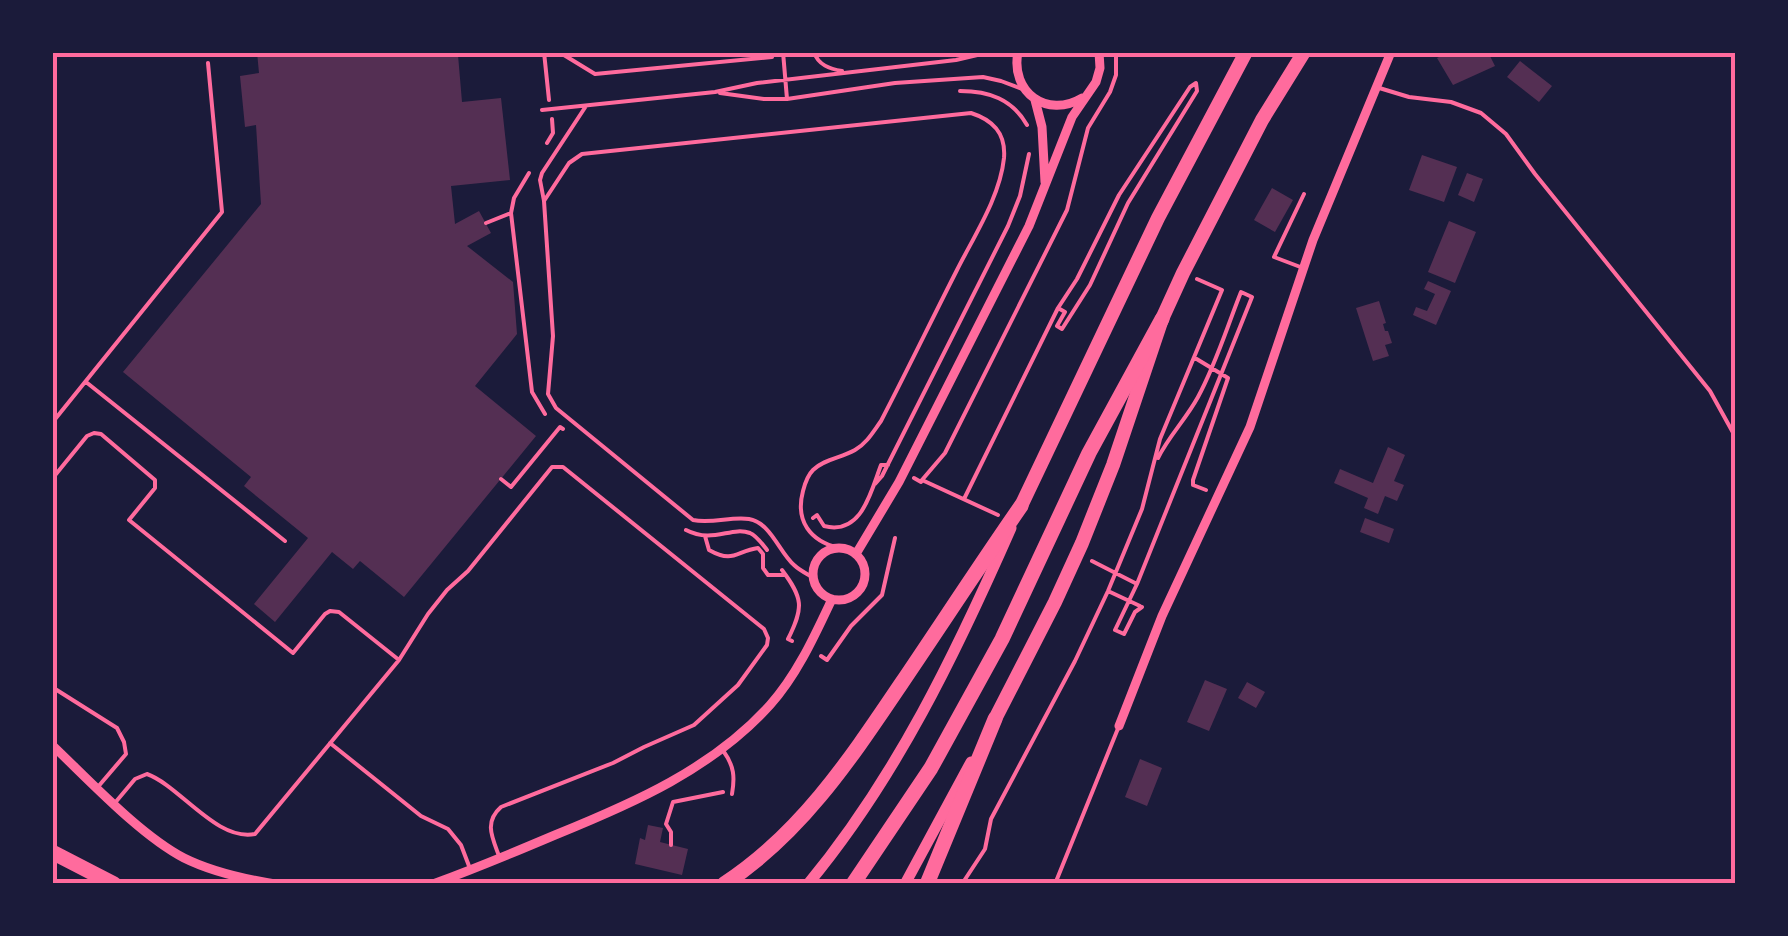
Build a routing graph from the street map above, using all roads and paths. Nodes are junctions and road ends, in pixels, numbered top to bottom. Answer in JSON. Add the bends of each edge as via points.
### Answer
{"nodes":[{"id":1,"x":544,"y":52,"type":"edge"},
{"id":2,"x":559,"y":52,"type":"edge"},
{"id":3,"x":814,"y":52,"type":"edge"},
{"id":4,"x":990,"y":52,"type":"edge"},
{"id":5,"x":1018,"y":52,"type":"edge"},
{"id":6,"x":1099,"y":52,"type":"edge"},
{"id":7,"x":1116,"y":52,"type":"edge"},
{"id":8,"x":1246,"y":52,"type":"edge"},
{"id":9,"x":1304,"y":52,"type":"edge"},
{"id":10,"x":1391,"y":52,"type":"edge"},
{"id":11,"x":783,"y":54,"type":"edge"},
{"id":12,"x":208,"y":63,"type":"dead end"},
{"id":13,"x":848,"y":72,"type":"junction"},
{"id":14,"x":786,"y":81,"type":"junction"},
{"id":15,"x":1376,"y":87,"type":"junction"},
{"id":16,"x":1024,"y":90,"type":"junction"},
{"id":17,"x":972,"y":91,"type":"dead end"},
{"id":18,"x":715,"y":92,"type":"junction"},
{"id":19,"x":1088,"y":94,"type":"junction"},
{"id":20,"x":787,"y":98,"type":"junction"},
{"id":21,"x":1035,"y":100,"type":"junction"},
{"id":22,"x":586,"y":106,"type":"junction"},
{"id":23,"x":550,"y":109,"type":"junction"},
{"id":24,"x":542,"y":110,"type":"dead end"},
{"id":25,"x":1028,"y":126,"type":"dead end"},
{"id":26,"x":1031,"y":141,"type":"dead end"},
{"id":27,"x":543,"y":149,"type":"dead end"},
{"id":28,"x":534,"y":166,"type":"dead end"},
{"id":29,"x":1045,"y":190,"type":"junction"},
{"id":30,"x":1304,"y":194,"type":"dead end"},
{"id":31,"x":544,"y":202,"type":"junction"},
{"id":32,"x":511,"y":213,"type":"junction"},
{"id":33,"x":486,"y":223,"type":"dead end"},
{"id":34,"x":1304,"y":268,"type":"junction"},
{"id":35,"x":1183,"y":274,"type":"junction"},
{"id":36,"x":1058,"y":308,"type":"junction"},
{"id":37,"x":1162,"y":319,"type":"junction"},
{"id":38,"x":1194,"y":358,"type":"junction"},
{"id":39,"x":1212,"y":367,"type":"junction"},
{"id":40,"x":86,"y":382,"type":"junction"},
{"id":41,"x":52,"y":423,"type":"edge"},
{"id":42,"x":560,"y":427,"type":"junction"},
{"id":43,"x":569,"y":434,"type":"dead end"},
{"id":44,"x":1736,"y":438,"type":"edge"},
{"id":45,"x":1156,"y":462,"type":"junction"},
{"id":46,"x":888,"y":464,"type":"junction"},
{"id":47,"x":501,"y":478,"type":"dead end"},
{"id":48,"x":52,"y":479,"type":"edge"},
{"id":49,"x":875,"y":484,"type":"junction"},
{"id":50,"x":949,"y":494,"type":"dead end"},
{"id":51,"x":1219,"y":496,"type":"junction"},
{"id":52,"x":964,"y":499,"type":"dead end"},
{"id":53,"x":1021,"y":506,"type":"junction"},
{"id":54,"x":674,"y":520,"type":"dead end"},
{"id":55,"x":810,"y":520,"type":"dead end"},
{"id":56,"x":705,"y":536,"type":"junction"},
{"id":57,"x":894,"y":538,"type":"dead end"},
{"id":58,"x":285,"y":541,"type":"dead end"},
{"id":59,"x":839,"y":548,"type":"junction"},
{"id":60,"x":856,"y":554,"type":"junction"},
{"id":61,"x":774,"y":558,"type":"dead end"},
{"id":62,"x":780,"y":566,"type":"dead end"},
{"id":63,"x":785,"y":574,"type":"junction"},
{"id":64,"x":814,"y":578,"type":"junction"},
{"id":65,"x":1108,"y":591,"type":"junction"},
{"id":66,"x":832,"y":599,"type":"junction"},
{"id":67,"x":792,"y":641,"type":"dead end"},
{"id":68,"x":821,"y":656,"type":"dead end"},
{"id":69,"x":399,"y":660,"type":"junction"},
{"id":70,"x":52,"y":687,"type":"edge"},
{"id":71,"x":995,"y":719,"type":"junction"},
{"id":72,"x":1120,"y":726,"type":"joint"},
{"id":73,"x":330,"y":743,"type":"junction"},
{"id":74,"x":52,"y":745,"type":"edge"},
{"id":75,"x":722,"y":749,"type":"junction"},
{"id":76,"x":97,"y":788,"type":"junction"},
{"id":77,"x":732,"y":792,"type":"joint"},
{"id":78,"x":114,"y":804,"type":"junction"},
{"id":79,"x":670,"y":845,"type":"dead end"},
{"id":80,"x":52,"y":852,"type":"edge"},
{"id":81,"x":500,"y":858,"type":"junction"},
{"id":82,"x":471,"y":870,"type":"junction"},
{"id":83,"x":114,"y":884,"type":"edge"},
{"id":84,"x":275,"y":884,"type":"edge"},
{"id":85,"x":433,"y":884,"type":"edge"},
{"id":86,"x":724,"y":884,"type":"edge"},
{"id":87,"x":808,"y":884,"type":"edge"},
{"id":88,"x":853,"y":884,"type":"edge"},
{"id":89,"x":905,"y":884,"type":"edge"},
{"id":90,"x":927,"y":884,"type":"edge"},
{"id":91,"x":962,"y":884,"type":"edge"},
{"id":92,"x":1055,"y":884,"type":"edge"}],
"edges":[{"from":1,"to":23,"type":"path"},
{"from":2,"to":11,"type":"path","via":[[595,74]]},
{"from":3,"to":13,"type":"lane","via":[[822,64]]},
{"from":4,"to":13,"type":"lane"},
{"from":5,"to":16,"type":"street"},
{"from":6,"to":19,"type":"street","via":[[1100,68]]},
{"from":7,"to":50,"type":"path","via":[[1116,75],[1088,128],[1067,210],[944,453],[920,480]]},
{"from":8,"to":53,"type":"highway","via":[[1158,218]]},
{"from":9,"to":35,"type":"highway"},
{"from":10,"to":15,"type":"street"},
{"from":11,"to":14,"type":"lane"},
{"from":12,"to":40,"type":"lane","via":[[222,212]]},
{"from":13,"to":14,"type":"lane"},
{"from":14,"to":18,"type":"lane"},
{"from":14,"to":20,"type":"lane"},
{"from":15,"to":34,"type":"street"},
{"from":15,"to":44,"type":"lane","via":[[1451,102],[1481,113],[1506,134],[1710,391]]},
{"from":16,"to":20,"type":"lane","via":[[983,77]]},
{"from":16,"to":21,"type":"street"},
{"from":17,"to":25,"type":"path","via":[[1010,104]]},
{"from":18,"to":20,"type":"lane"},
{"from":18,"to":22,"type":"lane"},
{"from":19,"to":21,"type":"street","via":[[1063,106]]},
{"from":19,"to":29,"type":"street","via":[[1072,117]]},
{"from":21,"to":29,"type":"street"},
{"from":22,"to":23,"type":"lane"},
{"from":22,"to":31,"type":"lane","via":[[542,173]]},
{"from":23,"to":24,"type":"lane"},
{"from":23,"to":27,"type":"path","via":[[553,133]]},
{"from":26,"to":46,"type":"path","via":[[1008,226]]},
{"from":28,"to":32,"type":"path"},
{"from":29,"to":60,"type":"street"},
{"from":30,"to":34,"type":"lane","via":[[1274,256]]},
{"from":31,"to":59,"type":"lane","via":[[582,154],[971,113],[996,126],[1004,154],[993,198],[881,421],[856,450],[822,463],[806,479],[803,524]]},
{"from":31,"to":64,"type":"lane","via":[[554,336],[548,394],[556,408],[693,520],[750,519]]},
{"from":32,"to":33,"type":"path"},
{"from":32,"to":42,"type":"path","via":[[532,392]]},
{"from":34,"to":51,"type":"street"},
{"from":35,"to":37,"type":"highway"},
{"from":35,"to":38,"type":"path","via":[[1222,290]]},
{"from":36,"to":36,"type":"path","via":[[1119,195],[1196,83],[1198,92],[1128,203],[1062,328],[1057,326],[1065,312]]},
{"from":36,"to":52,"type":"path"},
{"from":37,"to":71,"type":"highway","via":[[1082,543]]},
{"from":37,"to":88,"type":"highway","via":[[1088,453],[1002,639],[931,768]]},
{"from":38,"to":39,"type":"path"},
{"from":38,"to":45,"type":"path"},
{"from":39,"to":45,"type":"path"},
{"from":39,"to":51,"type":"path","via":[[1228,378],[1193,486]]},
{"from":39,"to":65,"type":"path","via":[[1241,292],[1252,297],[1137,584],[1115,630],[1124,634],[1142,607]]},
{"from":40,"to":41,"type":"lane"},
{"from":40,"to":58,"type":"lane"},
{"from":42,"to":43,"type":"path"},
{"from":42,"to":47,"type":"path","via":[[511,487]]},
{"from":45,"to":65,"type":"path"},
{"from":46,"to":49,"type":"path"},
{"from":46,"to":49,"type":"path","via":[[881,464]]},
{"from":48,"to":69,"type":"lane","via":[[86,436],[100,434],[155,480],[129,520],[293,654],[334,610]]},
{"from":49,"to":55,"type":"path","via":[[847,524],[828,528],[817,515]]},
{"from":51,"to":72,"type":"street"},
{"from":53,"to":86,"type":"highway","via":[[822,794],[794,828]]},
{"from":53,"to":87,"type":"main road","via":[[929,702],[862,812]]},
{"from":54,"to":56,"type":"path"},
{"from":56,"to":61,"type":"path","via":[[752,533]]},
{"from":56,"to":63,"type":"path","via":[[709,550],[722,556],[758,548],[768,574]]},
{"from":57,"to":68,"type":"path","via":[[882,595],[827,660]]},
{"from":59,"to":60,"type":"street"},
{"from":59,"to":64,"type":"street","via":[[820,558]]},
{"from":60,"to":66,"type":"street","via":[[864,569],[862,586],[849,598]]},
{"from":62,"to":63,"type":"path"},
{"from":63,"to":67,"type":"path","via":[[800,603]]},
{"from":64,"to":66,"type":"street"},
{"from":65,"to":91,"type":"path"},
{"from":66,"to":75,"type":"street","via":[[782,689]]},
{"from":69,"to":73,"type":"lane"},
{"from":69,"to":81,"type":"lane","via":[[447,590],[556,466],[764,629],[767,645],[758,660],[694,726],[492,814]]},
{"from":70,"to":76,"type":"lane","via":[[121,732],[126,754]]},
{"from":71,"to":89,"type":"main road"},
{"from":71,"to":90,"type":"highway"},
{"from":72,"to":92,"type":"lane"},
{"from":73,"to":78,"type":"lane","via":[[249,836],[222,826],[147,774]]},
{"from":73,"to":82,"type":"lane","via":[[455,836]]},
{"from":74,"to":76,"type":"street"},
{"from":75,"to":77,"type":"lane","via":[[735,777]]},
{"from":75,"to":81,"type":"street","via":[[638,800]]},
{"from":76,"to":78,"type":"street"},
{"from":77,"to":79,"type":"path","via":[[673,802],[666,824]]},
{"from":78,"to":84,"type":"street","via":[[184,858]]},
{"from":80,"to":83,"type":"highway"},
{"from":81,"to":82,"type":"street"},
{"from":82,"to":85,"type":"street"}]}
